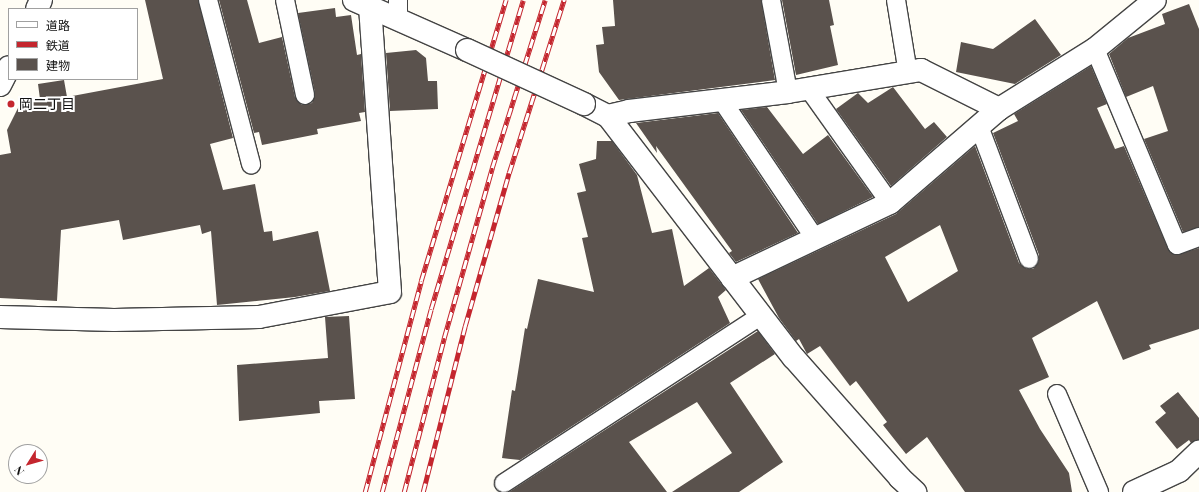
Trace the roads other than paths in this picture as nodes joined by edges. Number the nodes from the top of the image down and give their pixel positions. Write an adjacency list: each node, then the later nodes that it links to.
1 (208, 0): 18 (lane)
2 (286, 0): 13 (lane)
3 (771, 0): 12 (lane)
4 (896, 0): 10 (lane)
5 (1155, 0): 8 (street)
6 (362, 3): 7 (street); 25 (street)
7 (398, 9): 16 (street, bridge)
8 (1095, 49): 15 (street); 21 (lane)
9 (8, 69): 11 (street)
10 (908, 72): 12 (street); 15 (street)
11 (0, 85)
12 (798, 91): 14 (street); 19 (lane)
13 (305, 95)
14 (723, 102): 16 (street); 20 (lane)
15 (999, 109): 17 (street)
16 (608, 116): 23 (street)
17 (979, 126): 19 (street); 22 (lane)
18 (251, 164)
19 (890, 203): 20 (street)
20 (814, 237): 23 (street)
21 (1199, 237)
22 (1029, 260)
23 (732, 278): 24 (street)
24 (760, 316): 28 (lane); 29 (street)
25 (0, 317)
26 (1058, 394): 30 (lane)
27 (1199, 452): 31 (street)
28 (504, 483)
29 (915, 492)
30 (1099, 492)
31 (1134, 492)

